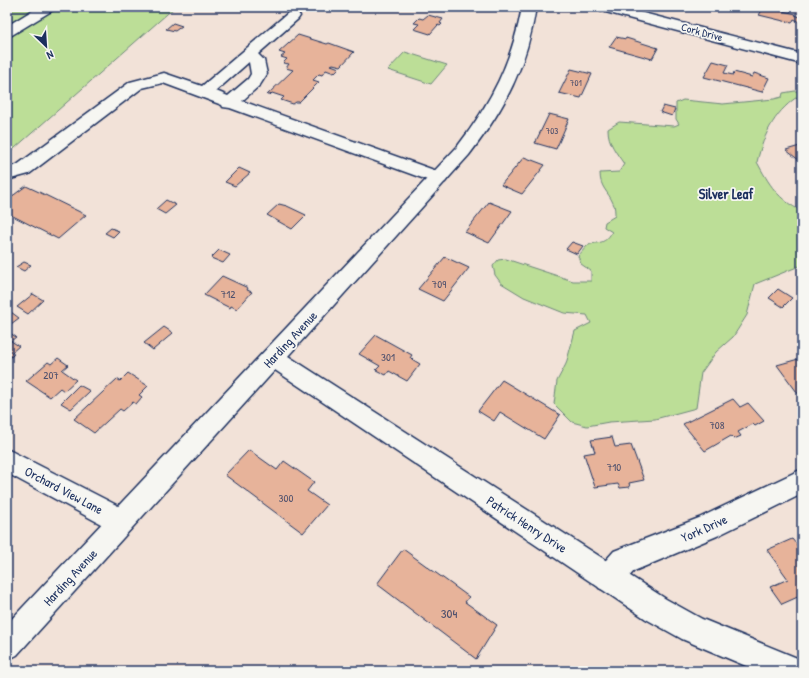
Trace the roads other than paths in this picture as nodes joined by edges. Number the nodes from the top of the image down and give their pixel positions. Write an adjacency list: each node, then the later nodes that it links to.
1 (48, 7): 5 (main road)
2 (529, 7): 11 (main road, Harding Avenue)
3 (602, 7): 7 (main road, Cork Drive)
4 (292, 16): 6 (main road)
5 (7, 32)
6 (249, 54): 8 (main road); 9 (main road)
7 (802, 58)
8 (204, 93): 9 (main road); 10 (main road)
9 (229, 103): 11 (main road)
10 (7, 174)
11 (439, 178): 12 (main road, Harding Avenue)
12 (272, 358): 15 (main road, Harding Avenue); 16 (main road, Patrick Henry Drive)
13 (7, 460): 15 (main road, Orchard View Lane)
14 (802, 481): 16 (main road, York Drive)
15 (121, 521): 17 (main road, Harding Avenue)
16 (609, 578): 18 (main road, Patrick Henry Drive)
17 (7, 645)
18 (793, 671)

